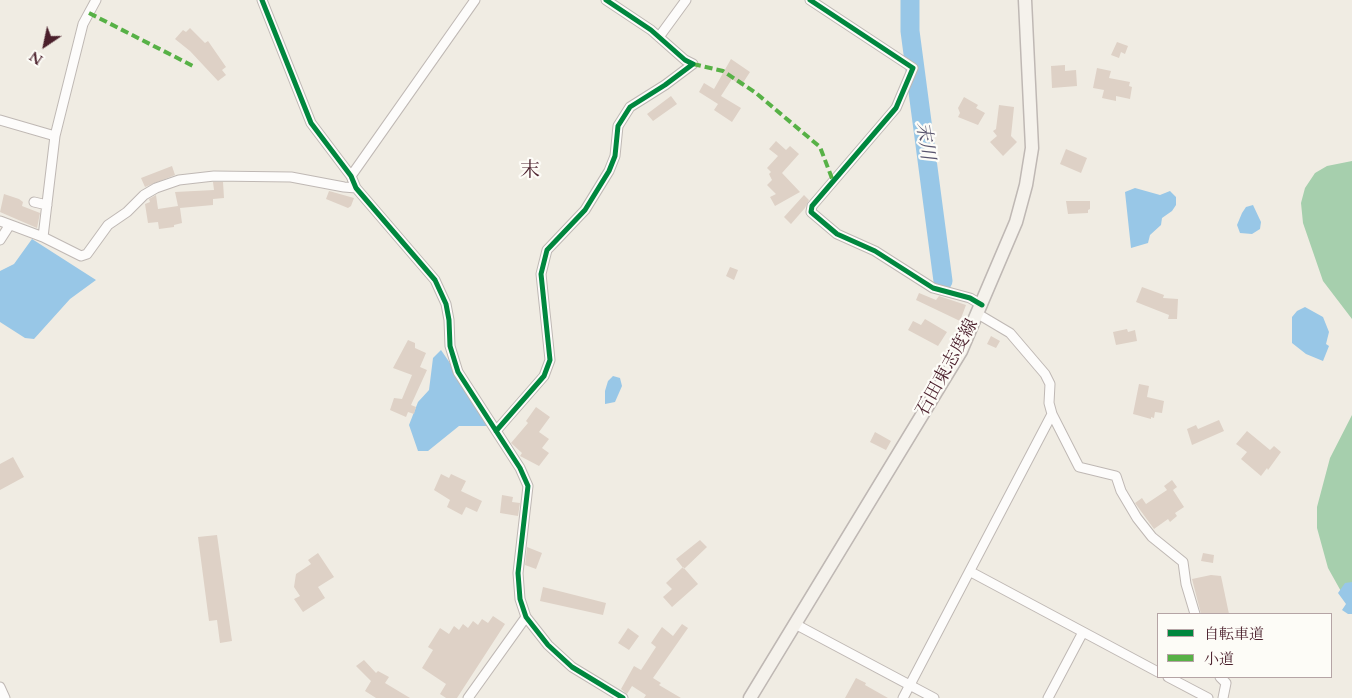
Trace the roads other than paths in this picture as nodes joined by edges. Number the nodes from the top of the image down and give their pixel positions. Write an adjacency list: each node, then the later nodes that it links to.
1 (96, 0): 10 (street)
2 (262, 0): 11 (street)
3 (475, 0): 11 (street)
4 (606, 0): 8 (street)
5 (686, 0): 8 (street)
6 (810, 0): 19 (street)
7 (1025, 0): 19 (main road, 石田東志度線)
8 (659, 38): 21 (street)
9 (0, 120): 10 (street)
10 (55, 136): 14 (street)
11 (351, 176): 12 (street)
12 (356, 188): 17 (street); 21 (street)
13 (34, 202): 14 (street)
14 (46, 206): 17 (street)
15 (0, 221): 16 (street)
16 (9, 226): 17 (street); 18 (street)
17 (43, 237)
18 (0, 240)
19 (980, 309): 20 (street); 25 (main road, 石田東志度線)
20 (1052, 414): 22 (street); 23 (street)
21 (496, 431): 24 (street)
22 (971, 572): 26 (street); 30 (street)
23 (1195, 613)
24 (526, 616): 33 (street); 34 (street)
25 (795, 624): 30 (street); 35 (main road, 石田東志度線)
26 (1083, 632): 27 (street); 38 (street)
27 (1157, 671)
28 (1170, 678): 39 (street)
29 (1221, 678): 40 (street)
30 (909, 685): 36 (street); 37 (street)
31 (0, 687): 32 (street)
32 (5, 698)
33 (468, 698)
34 (623, 698)
35 (750, 698)
36 (903, 698)
37 (934, 698)
38 (1048, 698)
39 (1208, 698)
40 (1223, 698)

